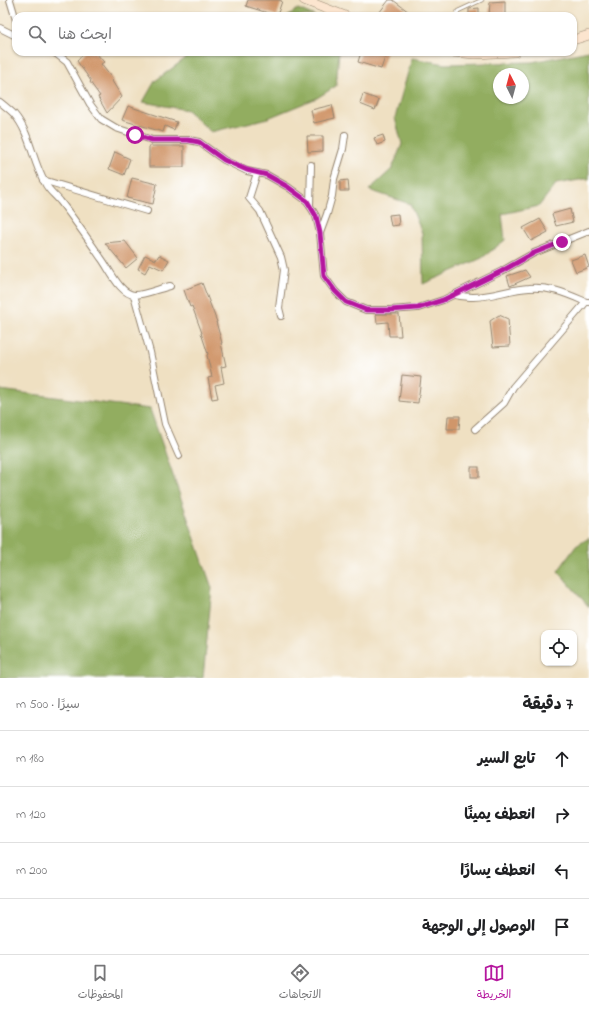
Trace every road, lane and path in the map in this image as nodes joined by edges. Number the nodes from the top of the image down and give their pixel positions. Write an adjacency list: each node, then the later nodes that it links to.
1 (10, 0): 5 (street)
2 (304, 0): 4 (street)
3 (482, 0): 7 (lane)
4 (318, 3): 6 (street)
5 (14, 12)
6 (337, 12)
7 (458, 12)
8 (0, 28): 9 (street)
9 (12, 34)
10 (589, 35): 11 (street)
11 (577, 39)
12 (59, 56): 16 (street)
13 (0, 102): 17 (street)
14 (345, 135): 21 (street)
15 (311, 165): 18 (street)
16 (257, 173): 18 (street); 26 (street)
17 (43, 180): 19 (street); 24 (street)
18 (310, 206): 21 (street)
19 (148, 211)
20 (589, 231): 23 (street)
21 (320, 233): 23 (street)
22 (170, 286): 24 (street)
23 (455, 294): 25 (street)
24 (134, 295): 28 (street)
25 (588, 302): 27 (street)
26 (281, 316)
27 (475, 429)
28 (180, 456)

